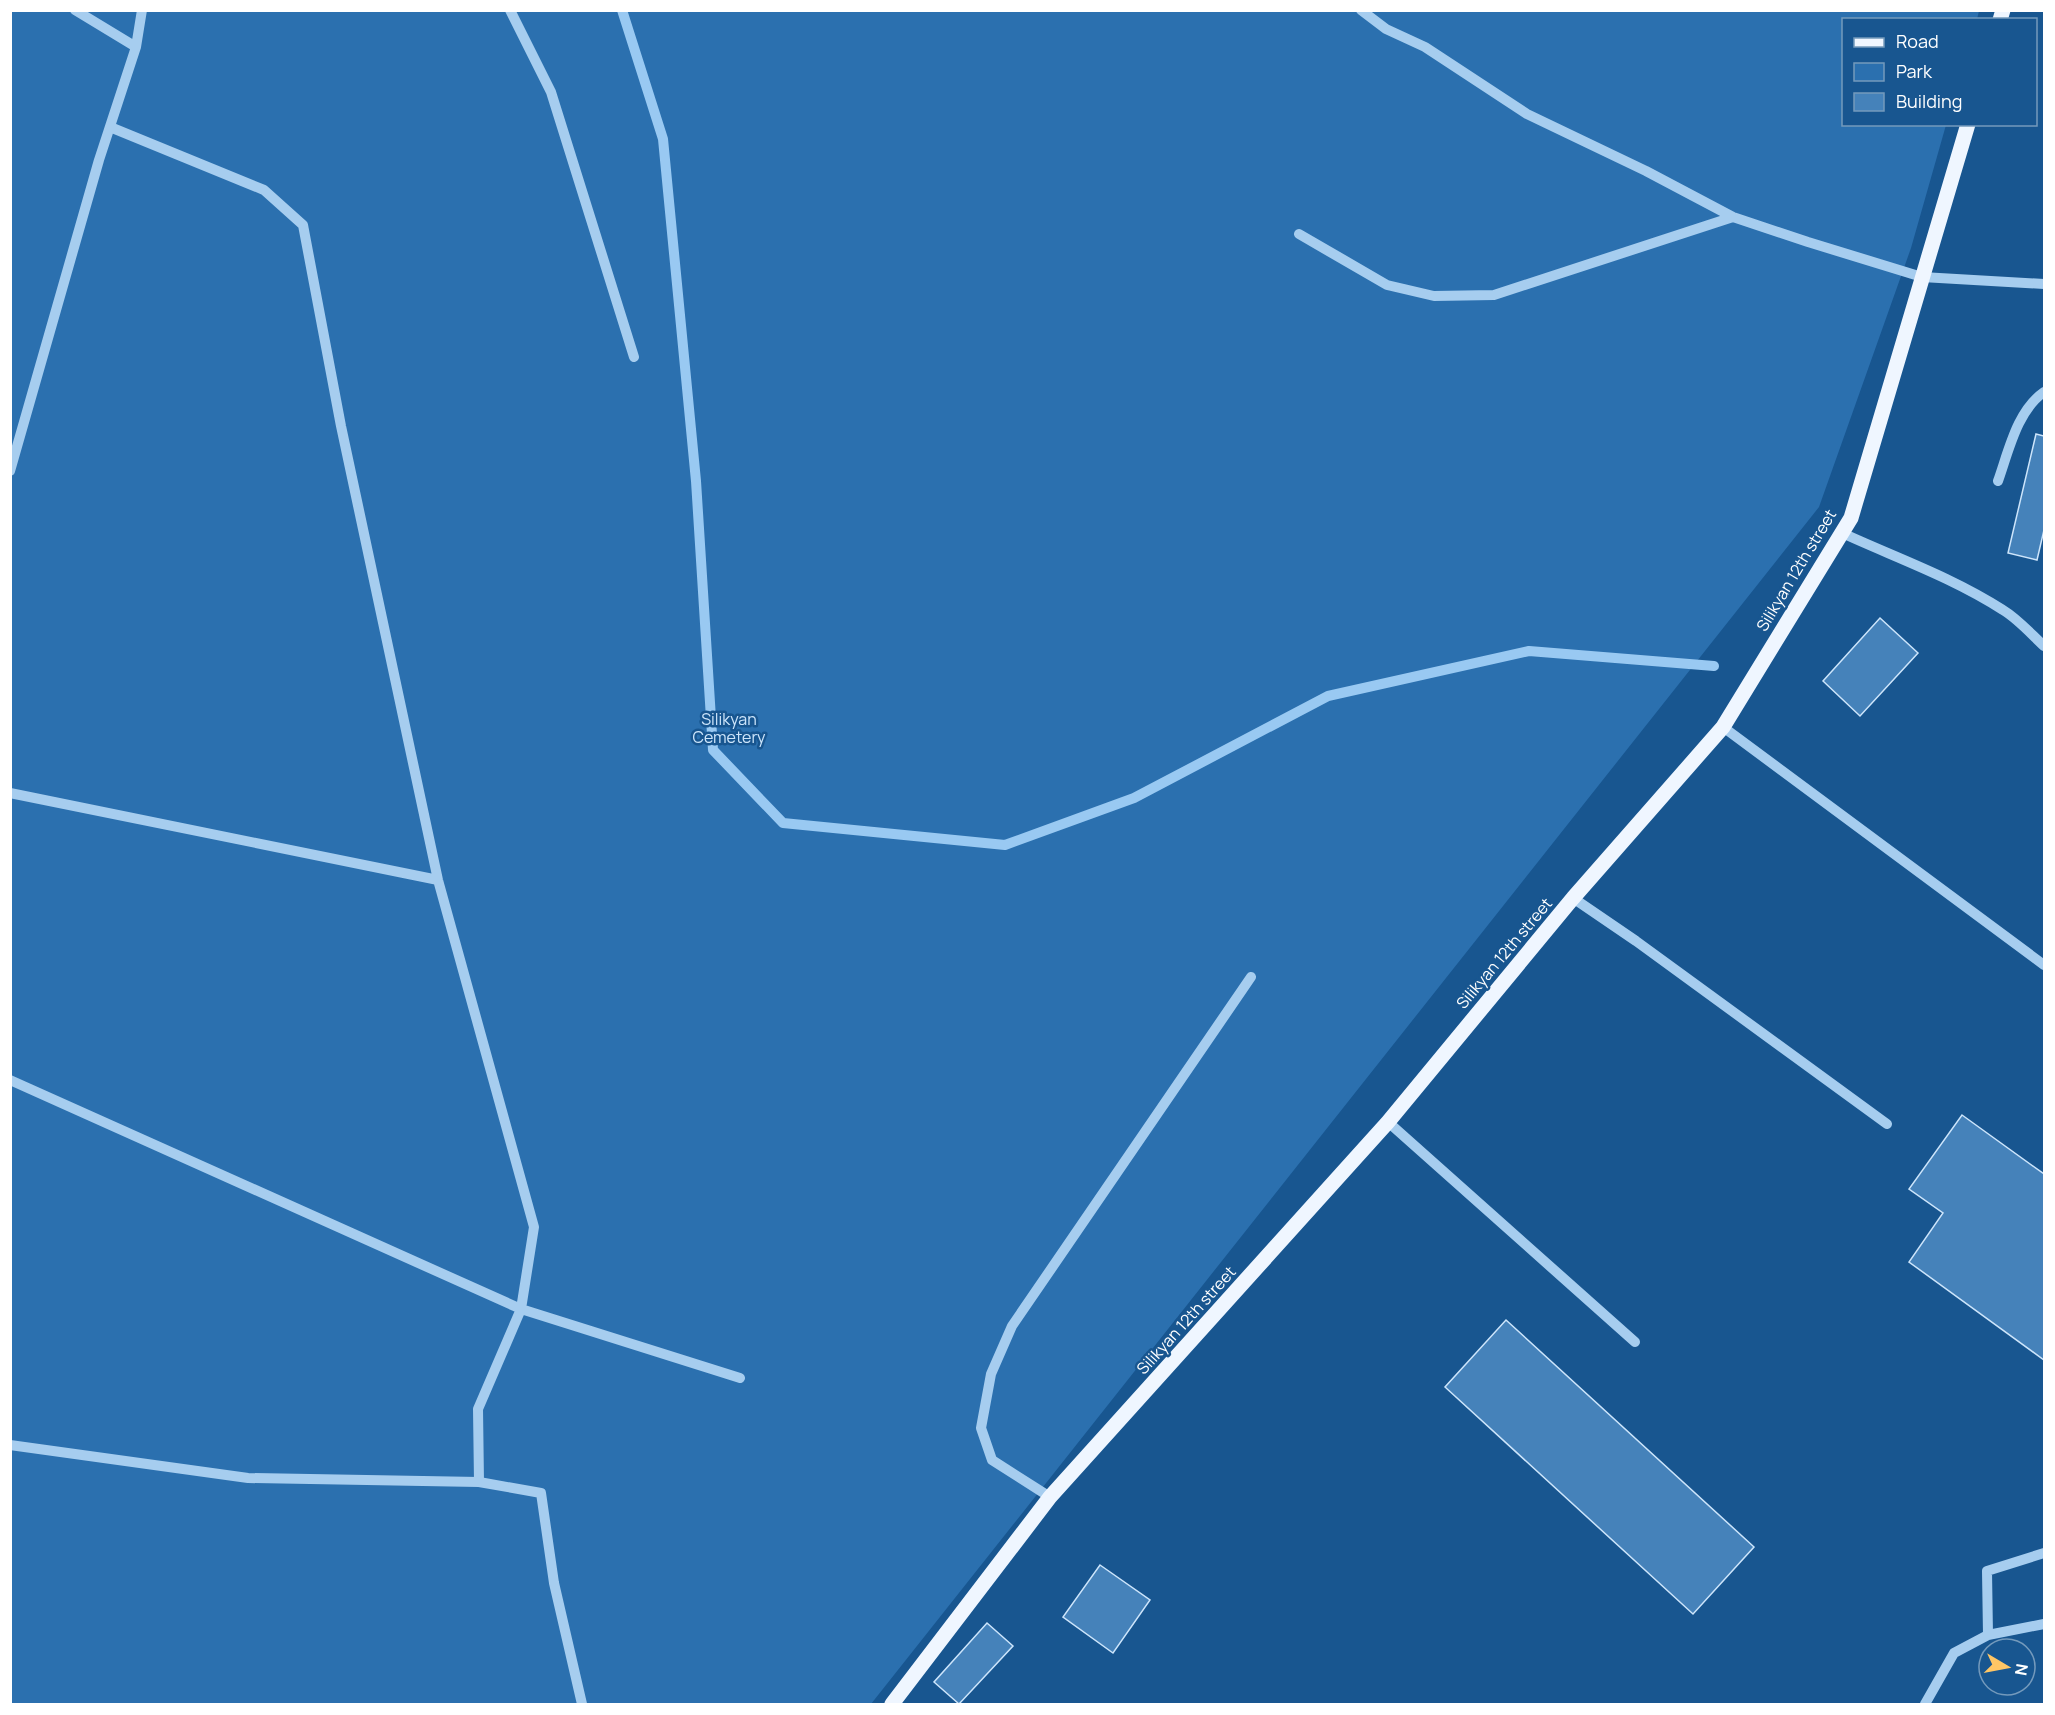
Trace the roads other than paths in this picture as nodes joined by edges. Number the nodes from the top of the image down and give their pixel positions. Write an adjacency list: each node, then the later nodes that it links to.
1 (75, 10): 5 (lane)
2 (142, 10): 5 (lane)
3 (510, 10): 12 (lane)
4 (1361, 10): 8 (lane)
5 (136, 47): 7 (lane)
6 (1967, 126): 10 (main road, Silikyan 12th street)
7 (110, 127): 14 (lane); 20 (lane)
8 (1733, 217): 9 (lane); 10 (lane)
9 (1299, 234)
10 (1922, 277): 11 (lane); 16 (main road, Silikyan 12th street)
11 (2044, 284)
12 (634, 357)
13 (2044, 392): 15 (lane)
14 (10, 471)
15 (1998, 481)
16 (1840, 532): 17 (lane); 18 (main road, Silikyan 12th street)
17 (2044, 646)
18 (1723, 727): 21 (main road, Silikyan 12th street); 22 (lane)
19 (10, 793): 20 (lane)
20 (438, 880): 27 (lane)
21 (1573, 898): 25 (main road, Silikyan 12th street); 26 (lane)
22 (2044, 965)
23 (1251, 977): 32 (lane)
24 (10, 1080): 27 (lane)
25 (1388, 1122): 28 (lane); 32 (main road, Silikyan 12th street)
26 (1887, 1124)
27 (521, 1309): 29 (lane); 31 (lane)
28 (1635, 1342)
29 (740, 1377)
30 (10, 1444): 31 (lane)
31 (479, 1482): 36 (lane)
32 (1050, 1497): 37 (main road, Silikyan 12th street)
33 (2044, 1553): 35 (lane)
34 (2044, 1624): 35 (lane)
35 (1988, 1635): 38 (lane)
36 (582, 1704)
37 (892, 1704)
38 (1925, 1704)

